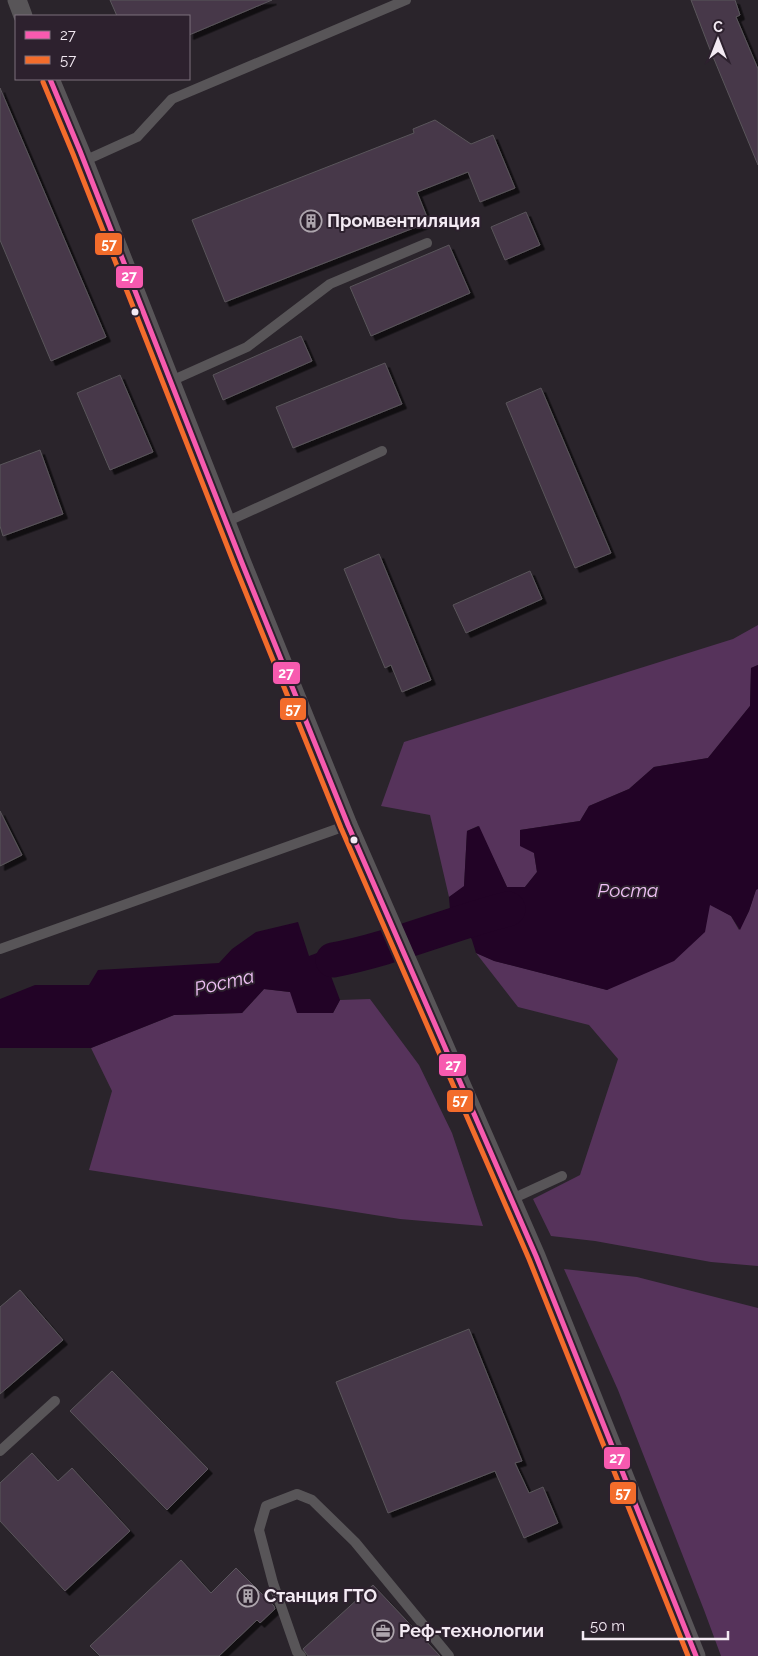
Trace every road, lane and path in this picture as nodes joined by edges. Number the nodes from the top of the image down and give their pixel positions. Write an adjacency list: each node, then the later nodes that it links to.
1 (17, 0): 3 (street)
2 (406, 0): 5 (lane)
3 (24, 15)
4 (50, 80): 5 (street)
5 (84, 161): 7 (street)
6 (427, 243): 7 (lane)
7 (171, 381): 9 (street)
8 (382, 451): 9 (lane)
9 (226, 522): 10 (street)
10 (348, 825): 11 (lane); 13 (street)
11 (0, 949)
12 (562, 1176): 13 (lane)
13 (512, 1198): 18 (street)
14 (55, 1401): 15 (lane)
15 (0, 1451)
16 (301, 1656): 17 (lane)
17 (449, 1656)
18 (696, 1656)

